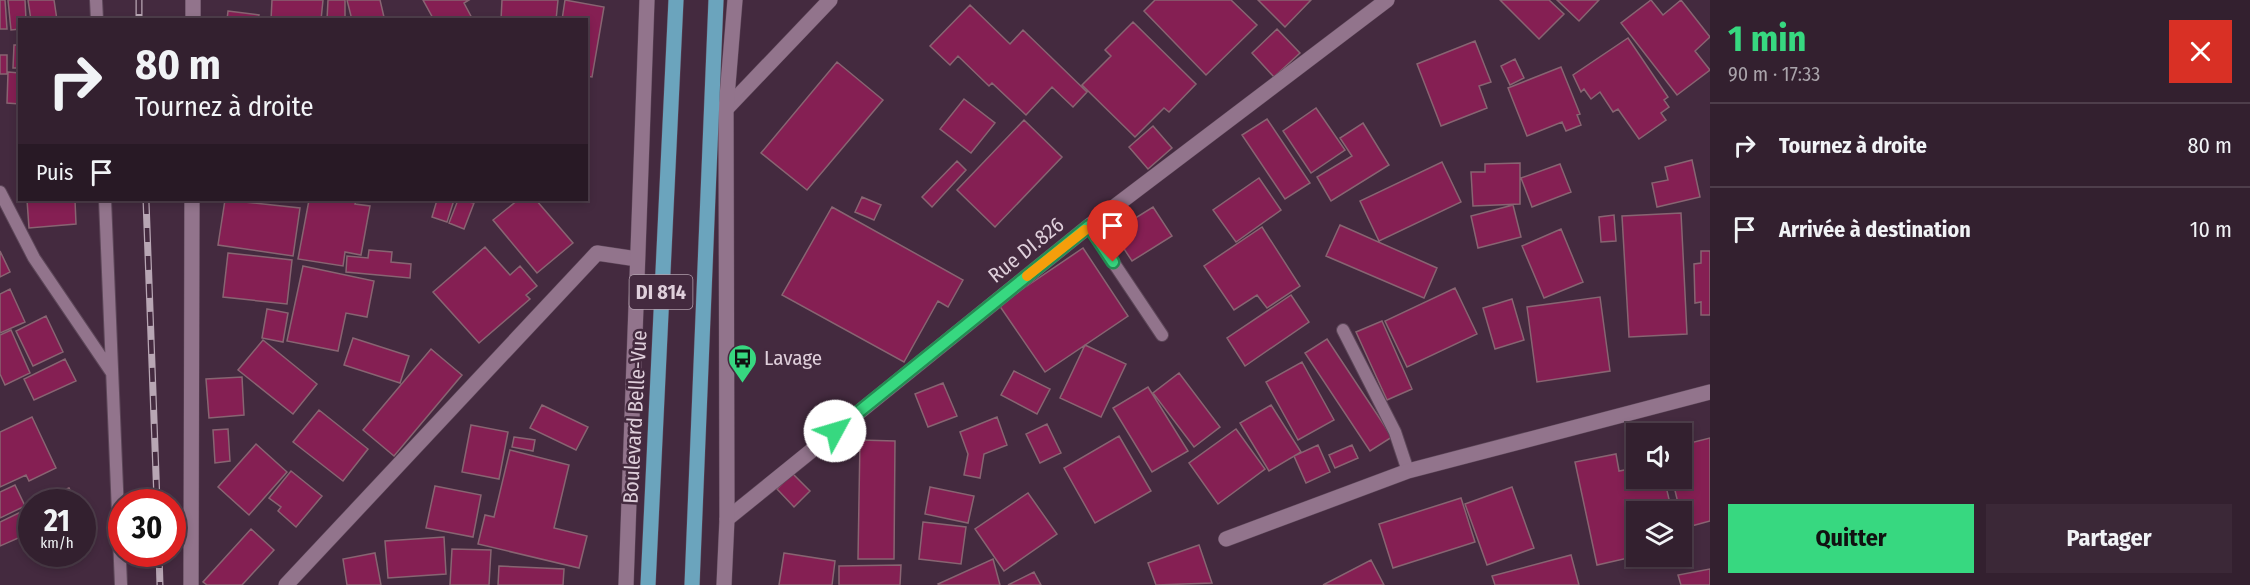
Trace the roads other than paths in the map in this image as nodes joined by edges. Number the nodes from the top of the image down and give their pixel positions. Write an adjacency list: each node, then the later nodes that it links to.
1 (96, 0): 9 (lane)
2 (193, 0): 10 (street)
3 (648, 0): 16 (street, Boulevard Belle-Vue)
4 (676, 0): 28 (main road, Boulevard Belle-Vue / DI 814)
5 (716, 0): 29 (main road, DI 814)
6 (735, 0): 11 (street)
7 (830, 0): 11 (street)
8 (1388, 0): 15 (street, Rue DI.826)
9 (97, 18)
10 (193, 18)
11 (726, 109): 22 (street)
12 (0, 192): 19 (lane)
13 (105, 201): 19 (lane)
14 (192, 201): 25 (street)
15 (1089, 226): 18 (lane); 22 (street, Rue DI.826)
16 (637, 259): 26 (street); 27 (street, Boulevard Belle-Vue)
17 (1343, 330): 21 (lane)
18 (1162, 335)
19 (112, 374): 24 (lane)
20 (1710, 392): 21 (street)
21 (1408, 471): 23 (street)
22 (726, 519): 30 (street)
23 (1226, 539)
24 (121, 585)
25 (191, 585)
26 (286, 585)
27 (626, 585)
28 (648, 585)
29 (692, 585)
30 (724, 585)

